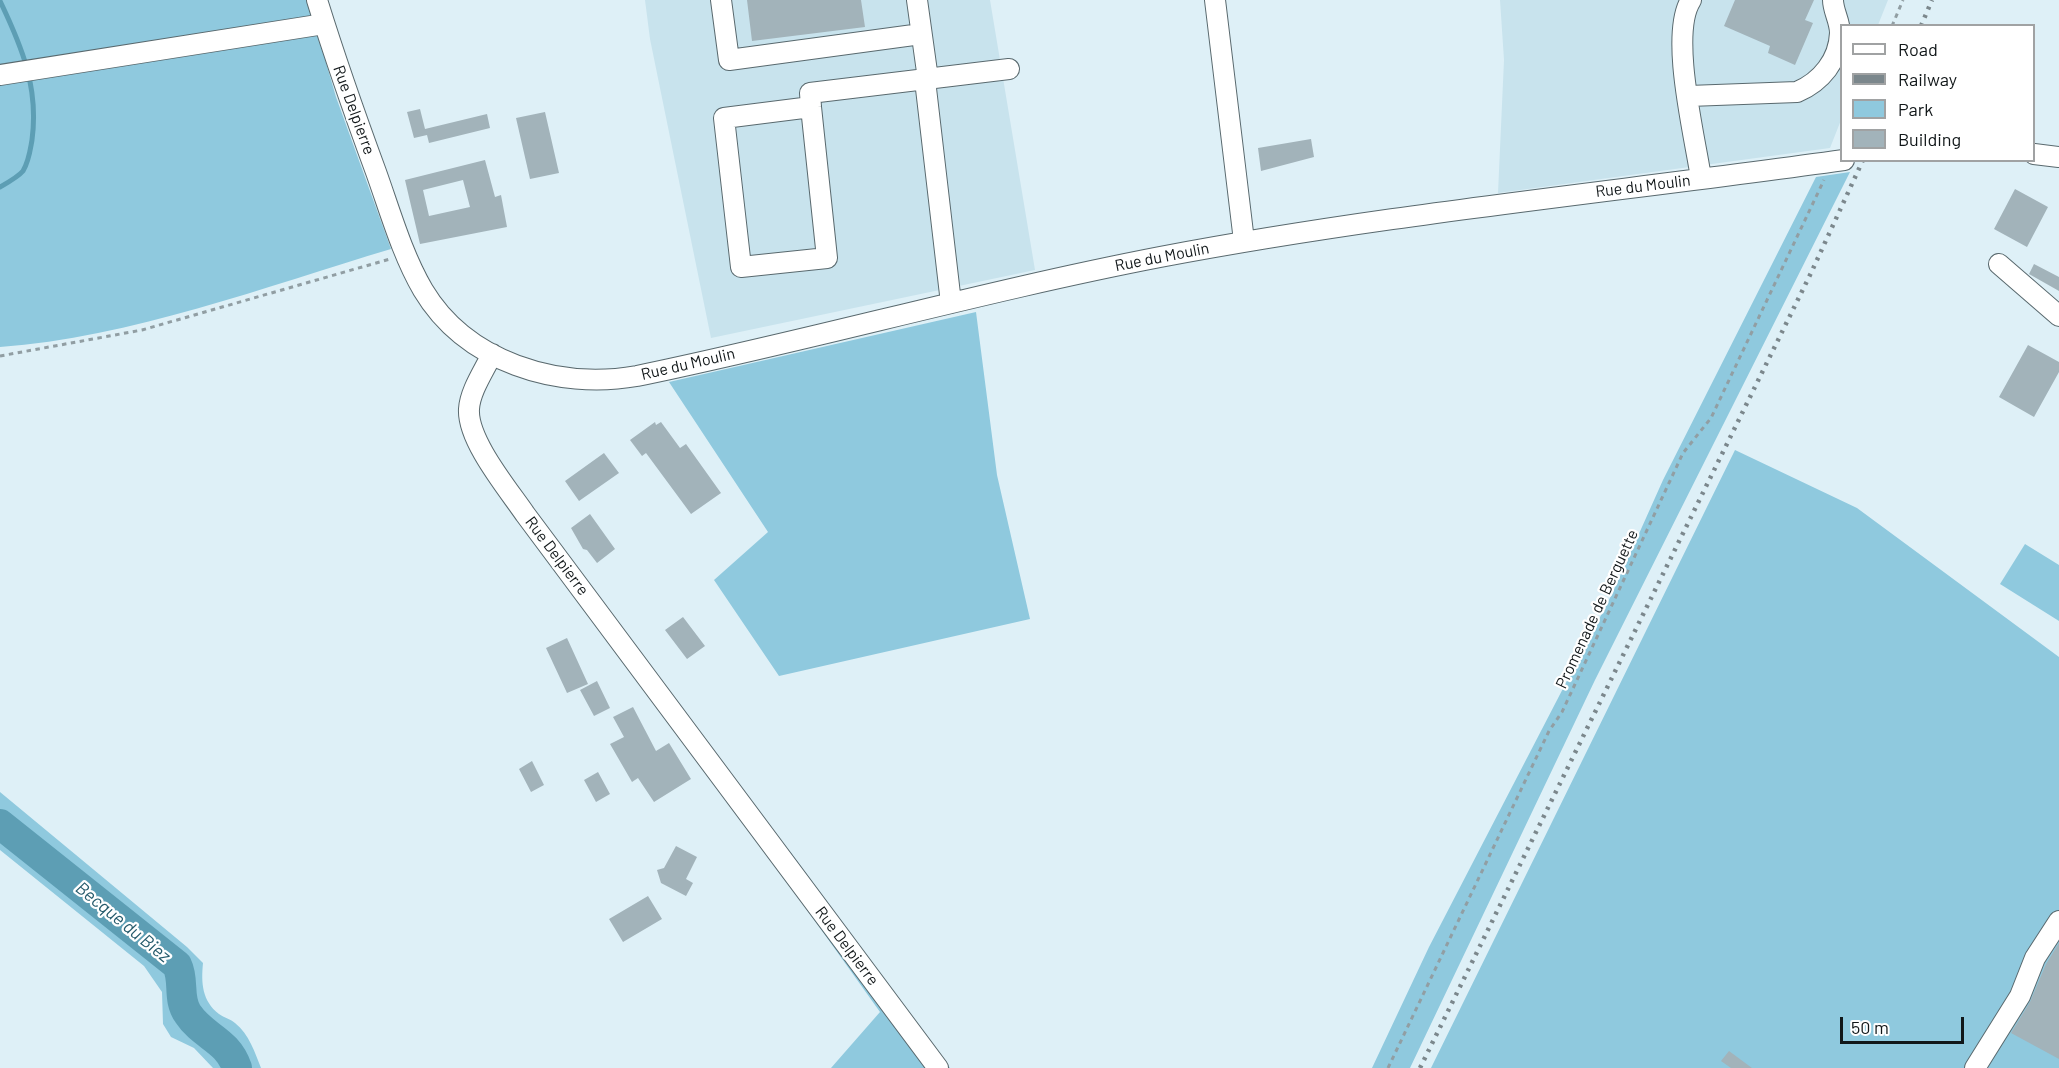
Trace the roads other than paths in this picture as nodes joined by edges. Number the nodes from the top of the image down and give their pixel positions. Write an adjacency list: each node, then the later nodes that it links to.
1 (317, 0): 7 (street, Rue Delpierre)
2 (721, 0): 8 (street)
3 (918, 0): 8 (street)
4 (1215, 0): 18 (street)
5 (1691, 0): 12 (street)
6 (1833, 0): 12 (street)
7 (324, 24): 10 (street); 22 (street, Rue Delpierre)
8 (921, 34): 11 (street)
9 (1009, 69): 11 (street)
10 (3, 75)
11 (926, 79): 13 (street); 20 (street)
12 (1689, 96): 17 (street)
13 (811, 107): 13 (street)
14 (2035, 154): 15 (street)
15 (2059, 158)
16 (1838, 161): 17 (street, Rue du Moulin)
17 (1701, 178): 18 (street, Rue du Moulin)
18 (1244, 241): 20 (street, Rue du Moulin)
19 (1999, 264): 21 (street)
20 (951, 303): 22 (street, Rue du Moulin)
21 (2059, 316)
22 (492, 354): 24 (street, Rue Delpierre)
23 (2059, 921): 25 (street)
24 (938, 1068)
25 (1975, 1068)

